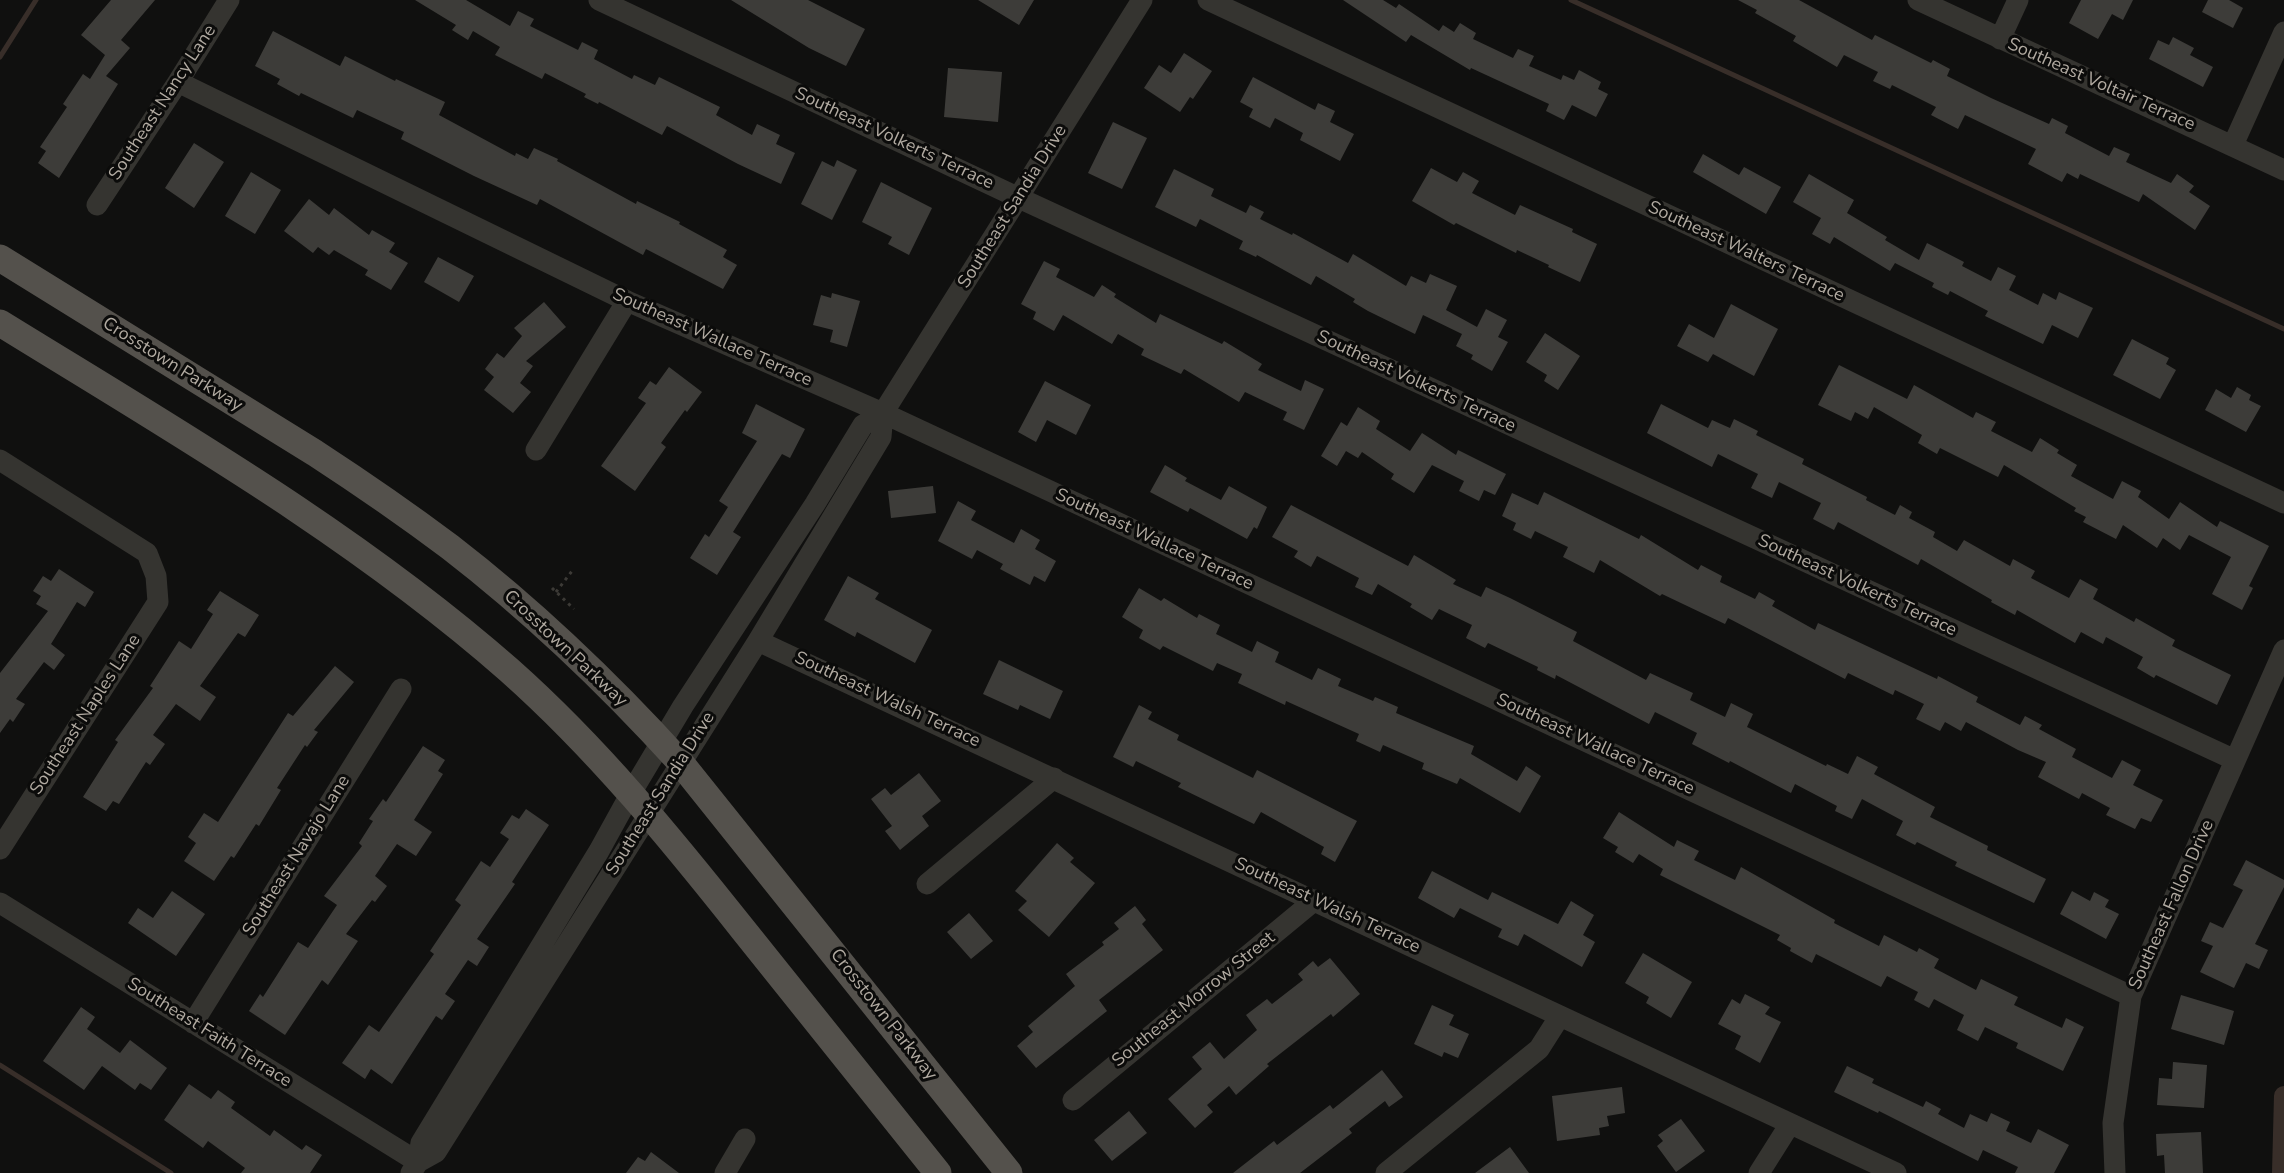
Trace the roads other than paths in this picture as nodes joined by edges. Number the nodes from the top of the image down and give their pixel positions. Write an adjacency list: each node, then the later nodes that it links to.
1 (229, 0): 9 (street, Southeast Nancy Lane)
2 (599, 0): 12 (street, Southeast Volkerts Terrace)
3 (1142, 0): 12 (street, Southeast Sandia Drive)
4 (1208, 0): 20 (street, Southeast Walters Terrace)
5 (1918, 0): 8 (street, Southeast Voltair Terrace)
6 (2018, 0): 8 (street)
7 (2284, 32): 10 (street)
8 (2001, 39): 10 (street, Southeast Voltair Terrace)
9 (178, 82): 13 (street, Southeast Nancy Lane); 15 (street, Southeast Wallace Terrace)
10 (2233, 145): 11 (street, Southeast Voltair Terrace)
11 (2284, 170)
12 (1018, 198): 17 (street, Southeast Sandia Drive); 25 (street, Southeast Volkerts Terrace)
13 (97, 205)
14 (0, 258): 24 (main road, Crosstown Parkway)
15 (627, 301): 17 (street, Southeast Wallace Terrace); 18 (street)
16 (0, 323): 28 (main road)
17 (883, 413): 21 (street, Southeast Sandia Drive); 24 (street, Southeast Sandia Drive); 34 (street, Southeast Wallace Terrace)
18 (536, 450)
19 (0, 459): 30 (street, Southeast Naples Lane)
20 (2284, 503)
21 (758, 640): 26 (street, Southeast Sandia Drive); 27 (street, Southeast Walsh Terrace)
22 (2284, 650): 25 (street, Southeast Fallon Drive)
23 (401, 689): 36 (street, Southeast Navajo Lane)
24 (662, 741): 26 (main road, Crosstown Parkway); 28 (street, Southeast Sandia Drive)
25 (2235, 760): 34 (street, Southeast Fallon Drive)
26 (680, 762): 29 (street, Southeast Sandia Drive); 43 (main road, Crosstown Parkway)
27 (1054, 778): 31 (street); 32 (street, Southeast Walsh Terrace)
28 (631, 793): 29 (main road); 40 (street, Southeast Sandia Drive)
29 (649, 814): 40 (street, Southeast Sandia Drive); 42 (main road)
30 (0, 849)
31 (927, 884)
32 (1315, 900): 35 (street, Southeast Walsh Terrace); 37 (street, Southeast Morrow Street)
33 (0, 903): 36 (street, Southeast Faith Terrace)
34 (2131, 996): 47 (street, Southeast Fallon Drive)
35 (1560, 1016): 38 (street, Southeast Walsh Terrace); 44 (street)
36 (193, 1023): 40 (street, Southeast Faith Terrace)
37 (1073, 1100)
38 (1790, 1124): 45 (street); 46 (street, Southeast Walsh Terrace)
39 (745, 1139): 41 (street)
40 (415, 1168)
41 (725, 1173)
42 (938, 1173)
43 (1009, 1173)
44 (1386, 1173)
45 (1759, 1173)
46 (1896, 1173)
47 (2115, 1173)

